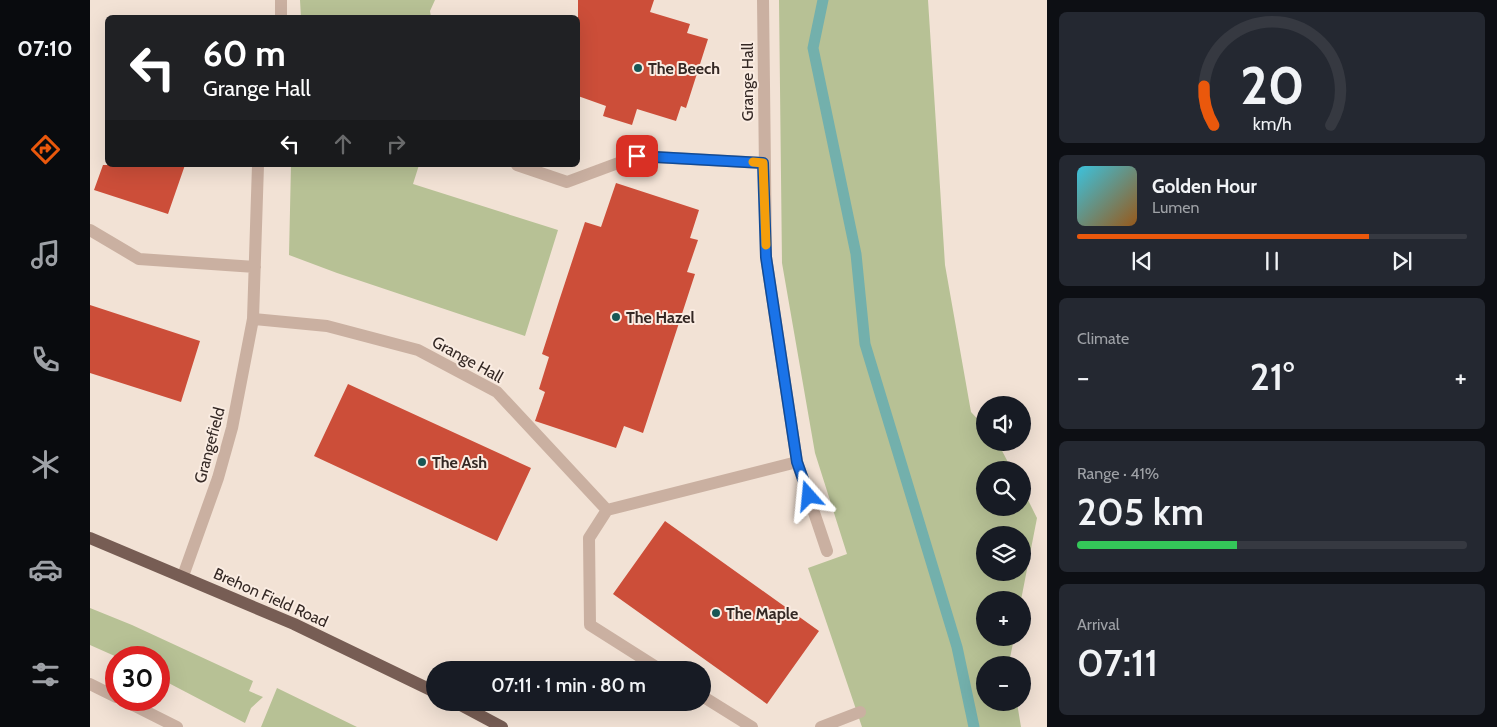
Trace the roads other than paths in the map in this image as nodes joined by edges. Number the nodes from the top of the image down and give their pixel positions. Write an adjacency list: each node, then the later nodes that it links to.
1 (281, 0): 3 (street)
2 (763, 0): 4 (street, Grange Hall)
3 (281, 15)
4 (763, 163): 6 (street); 10 (street, Grange Hall)
5 (258, 167): 8 (street, Grangefield)
6 (523, 167)
7 (90, 230): 8 (street)
8 (255, 267): 9 (street, Grangefield)
9 (252, 318): 11 (street, Grange Hall); 14 (street, Grangefield)
10 (797, 462): 11 (street); 13 (street, Grange Hall)
11 (607, 510): 15 (street)
12 (90, 538): 14 (main road, Brehon Field Road)
13 (827, 551)
14 (183, 576): 17 (main road, Brehon Field Road)
15 (648, 661)
16 (90, 684): 18 (street)
17 (426, 688)
18 (105, 692)
19 (711, 702): 25 (street)
20 (145, 711): 23 (street)
21 (472, 711): 24 (main road)
22 (860, 712): 26 (street)
23 (177, 727)
24 (502, 727)
25 (752, 727)
26 (821, 727)

